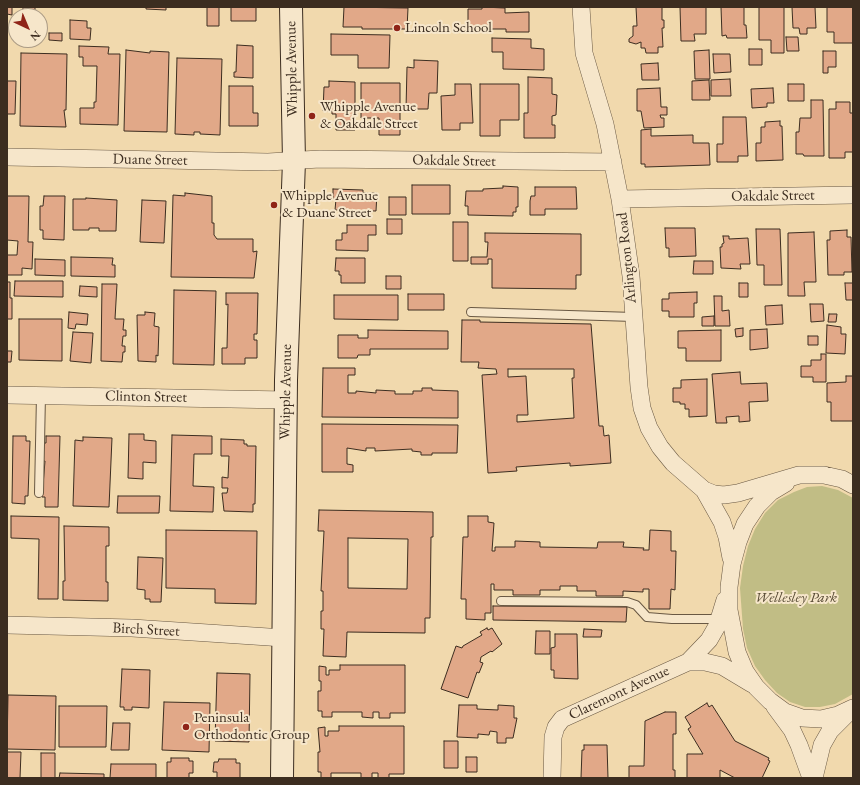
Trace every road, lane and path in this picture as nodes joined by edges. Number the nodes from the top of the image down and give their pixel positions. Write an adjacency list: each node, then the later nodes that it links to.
1 (291, 7): 4 (main road, Whipple Avenue)
2 (581, 7): 5 (street, Arlington Road)
3 (7, 157): 4 (street, Duane Street)
4 (294, 161): 5 (street, Oakdale Street); 12 (main road, Whipple Avenue)
5 (614, 162): 7 (street, Arlington Road)
6 (853, 195): 7 (street, Oakdale Street)
7 (620, 199): 9 (street, Arlington Road)
8 (471, 312): 9 (lane)
9 (634, 317): 15 (street, Arlington Road)
10 (7, 395): 11 (street, Clinton Street)
11 (41, 395): 12 (street, Clinton Street); 16 (lane)
12 (286, 400): 21 (main road, Whipple Avenue)
13 (824, 475): 14 (street); 15 (street, Arlington Road); 17 (street)
14 (850, 482)
15 (704, 490): 17 (street, Arlington Road)
16 (39, 493)
17 (732, 564): 19 (street)
18 (501, 601): 19 (lane)
19 (725, 619): 22 (street, Claremont Avenue); 23 (street)
20 (7, 625): 21 (street, Birch Street)
21 (284, 638): 26 (main road, Whipple Avenue)
22 (688, 662): 23 (street, Claremont Avenue); 27 (street, Claremont Avenue)
23 (756, 687): 24 (street)
24 (770, 701): 25 (street); 28 (street)
25 (853, 708): 28 (street)
26 (282, 778)
27 (552, 778)
28 (812, 778)

